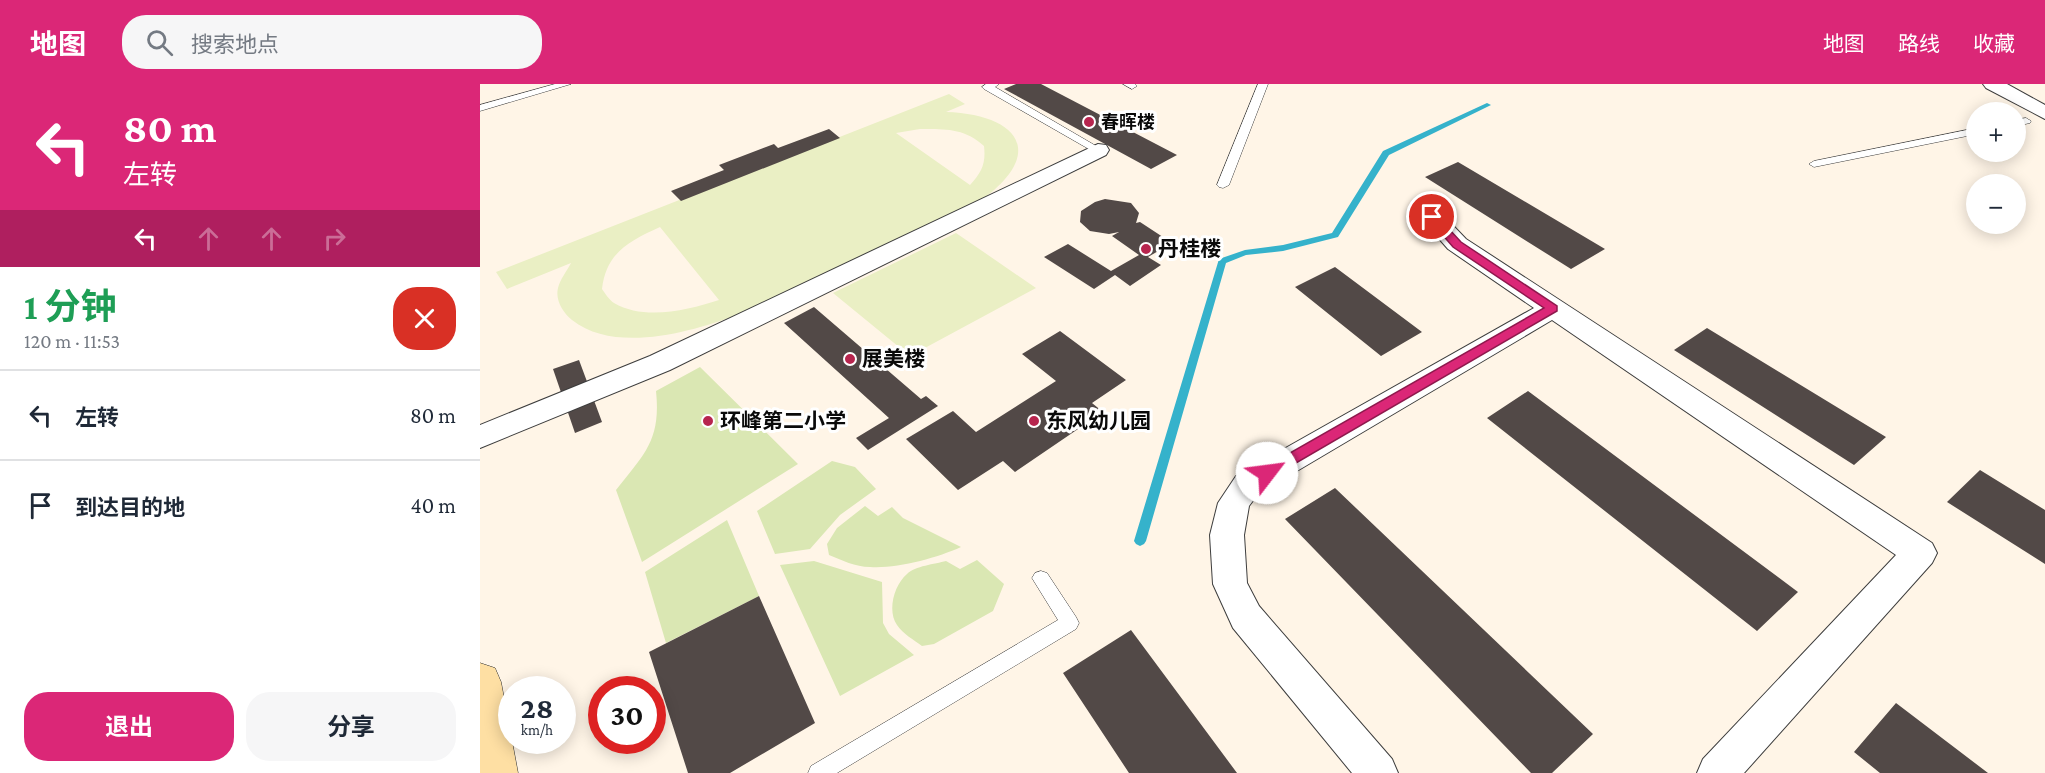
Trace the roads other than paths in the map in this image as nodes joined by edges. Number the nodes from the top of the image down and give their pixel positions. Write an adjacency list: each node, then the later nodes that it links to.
1 (566, 84): 8 (lane)
2 (994, 84): 12 (lane)
3 (1263, 84): 14 (lane)
4 (1976, 84): 6 (street)
5 (1993, 84): 7 (street)
6 (2003, 102)
7 (2010, 102)
8 (480, 108)
9 (2026, 117): 10 (street)
10 (2045, 130)
11 (1966, 133): 13 (lane)
12 (1098, 150): 17 (street)
13 (1814, 164)
14 (1223, 185)
15 (1432, 217): 16 (street)
16 (1553, 308): 20 (street); 23 (street)
17 (480, 437)
18 (1041, 578): 22 (lane)
19 (480, 682): 21 (main road)
20 (1727, 769)
21 (496, 773)
22 (818, 773)
23 (1378, 773)

